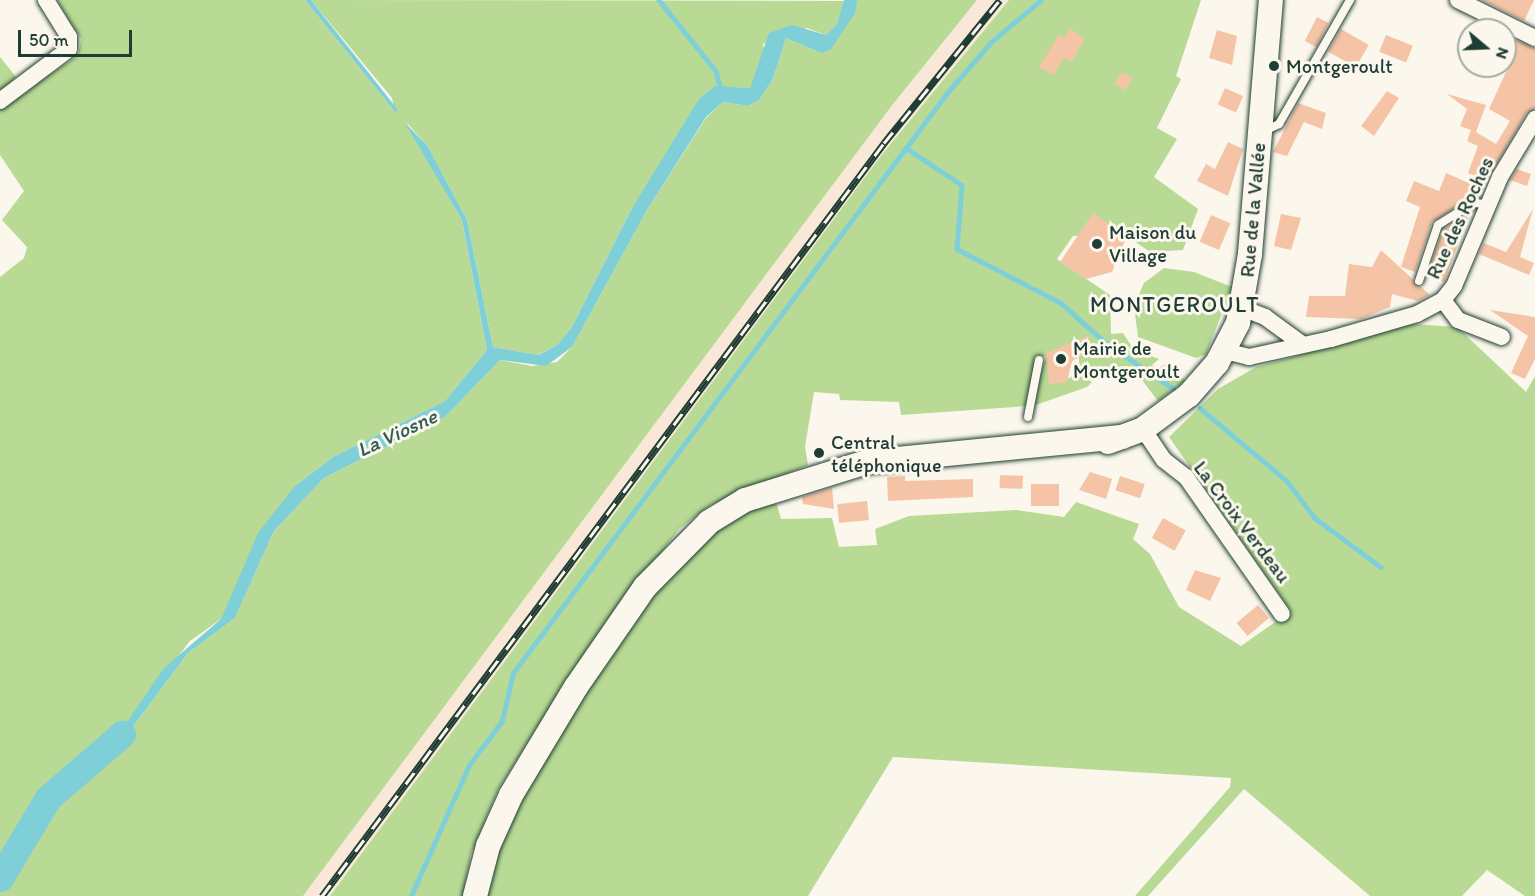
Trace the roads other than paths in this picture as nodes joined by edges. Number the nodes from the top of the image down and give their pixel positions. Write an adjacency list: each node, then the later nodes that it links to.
1 (46, 0): 6 (street)
2 (1271, 0): 8 (main road, Rue de la Vallée)
3 (1350, 0): 8 (lane)
4 (1458, 0): 5 (street)
5 (1535, 38)
6 (0, 101)
7 (1535, 119): 9 (street, Rue des Roches)
8 (1260, 133): 12 (main road, Rue de la Vallée)
9 (1488, 204): 10 (lane); 11 (street, Rue des Roches)
10 (1419, 281)
11 (1443, 300): 13 (street); 14 (street, Rue des Roches)
12 (1242, 308): 14 (street); 15 (main road, Rue de la Vallée)
13 (1502, 337)
14 (1302, 344): 15 (street, Rue des Roches)
15 (1225, 351): 18 (main road, Rue de la Vallée)
16 (1039, 360): 17 (lane)
17 (1028, 417)
18 (1133, 433): 19 (street, La Croix Verdeau); 20 (main road)
19 (1282, 614)
20 (475, 896)

